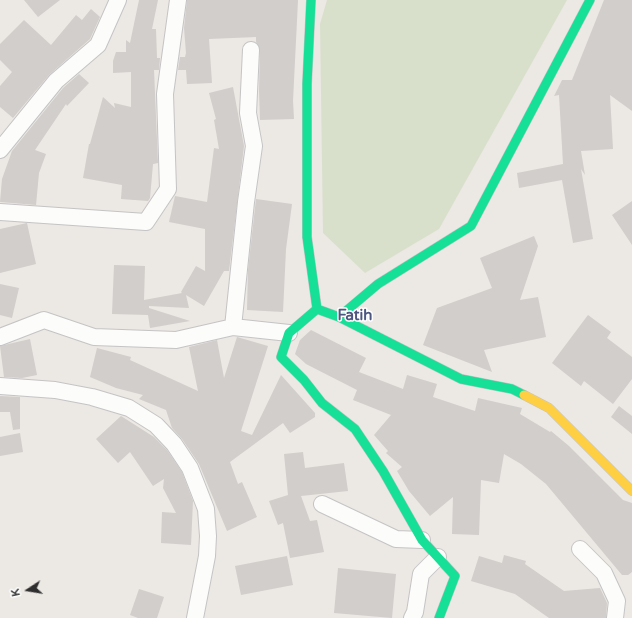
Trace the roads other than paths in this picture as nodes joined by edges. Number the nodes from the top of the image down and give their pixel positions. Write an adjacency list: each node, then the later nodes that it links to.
1 (118, 0): 6 (street)
2 (178, 0): 7 (street)
3 (312, 0): 8 (street)
4 (590, 0): 9 (street)
5 (251, 50): 10 (street)
6 (0, 150)
7 (0, 212)
8 (317, 309): 9 (street); 11 (street)
9 (339, 317): 14 (street)
10 (233, 327): 11 (street); 12 (street)
11 (289, 333): 16 (street)
12 (0, 337)
13 (0, 386): 19 (street)
14 (632, 491)
15 (322, 504): 16 (street)
16 (422, 540): 18 (street)
17 (580, 549): 22 (street)
18 (438, 557): 20 (street); 21 (street)
19 (195, 618)
20 (412, 618)
21 (439, 618)
22 (614, 618)

